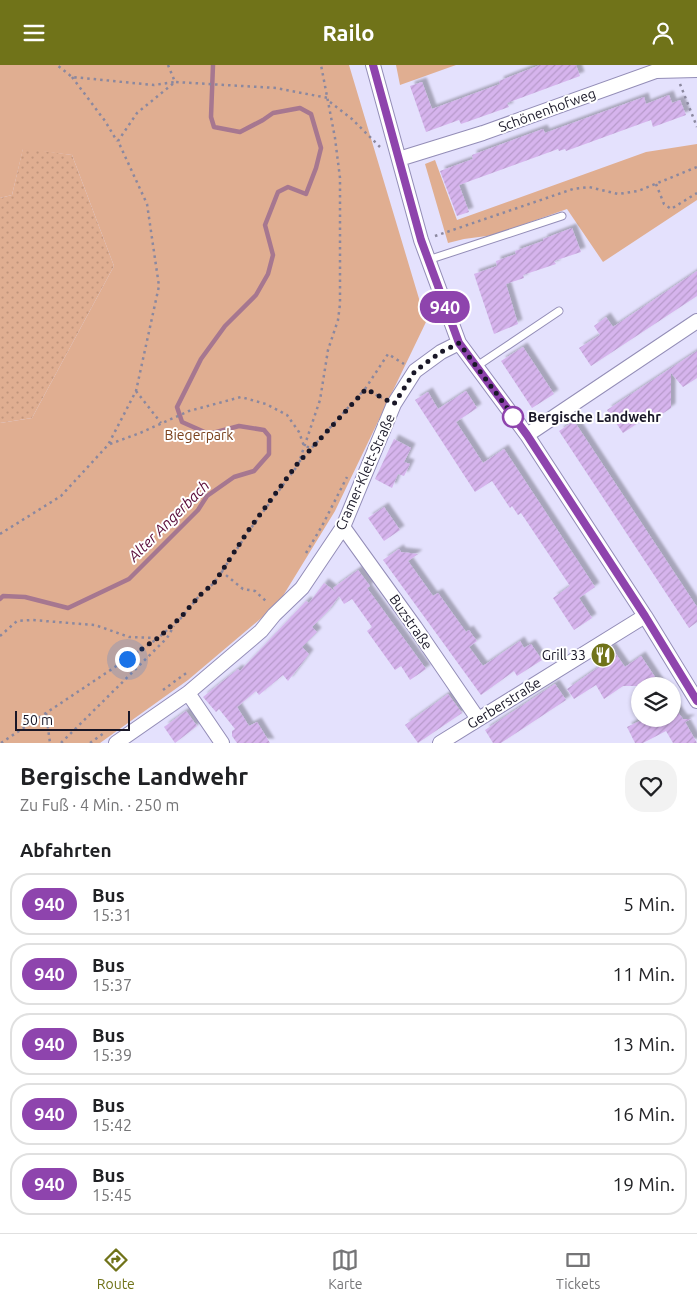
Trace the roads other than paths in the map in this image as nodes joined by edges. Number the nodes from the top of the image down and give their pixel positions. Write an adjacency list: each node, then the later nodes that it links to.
1 (373, 65): 4 (street)
2 (655, 68): 3 (street, Schönenhofweg); 4 (street, Schönenhofweg)
3 (697, 70)
4 (399, 159): 6 (street)
5 (562, 216): 6 (lane)
6 (428, 260): 9 (street)
7 (560, 311): 10 (lane)
8 (697, 321): 11 (street)
9 (459, 343): 10 (street); 12 (street, Cramer-Klett-Straße)
10 (477, 366): 11 (street)
11 (527, 435): 13 (street)
12 (343, 527): 14 (street, Cramer-Klett-Straße); 16 (street, Buzstraße)
13 (645, 616): 15 (street); 16 (street, Gerberstraße)
14 (188, 693): 18 (street, Cramer-Klett-Straße); 19 (street)
15 (697, 701)
16 (478, 719): 17 (street, Gerberstraße)
17 (455, 739): 20 (street, Gerberstraße)
18 (116, 743)
19 (222, 743)
20 (440, 743)

